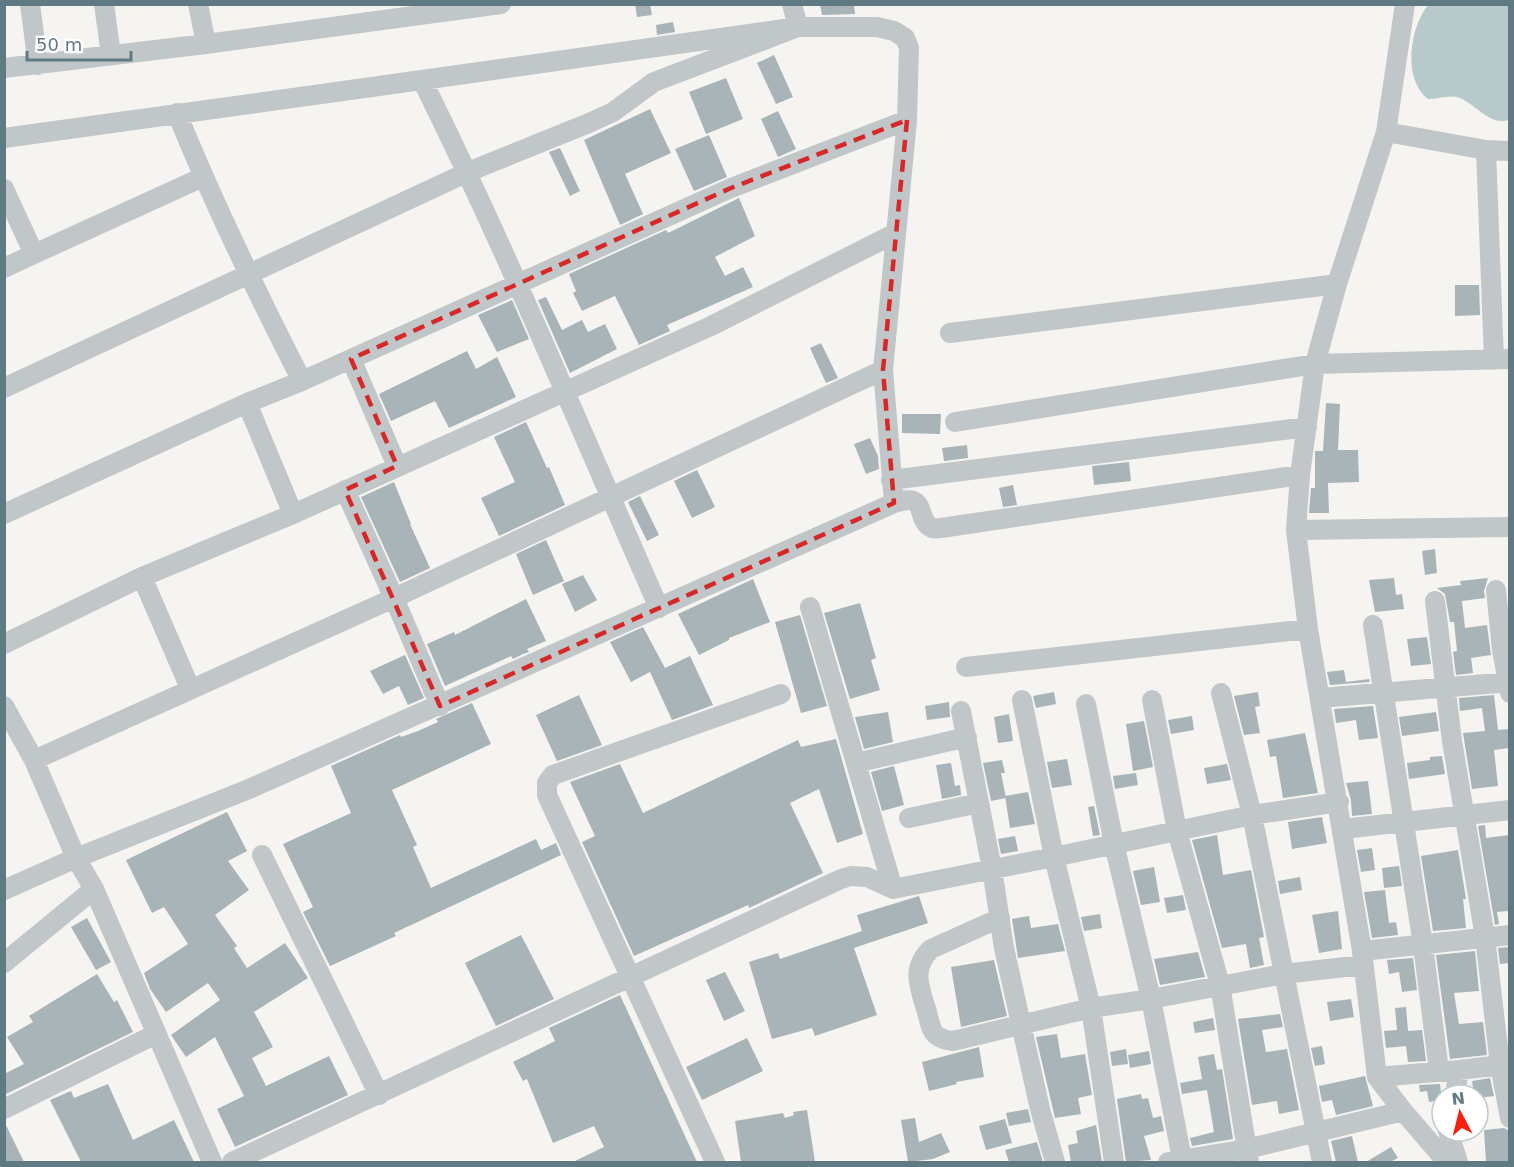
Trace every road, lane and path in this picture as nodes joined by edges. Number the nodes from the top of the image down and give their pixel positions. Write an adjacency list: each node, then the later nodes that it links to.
1 (30, 4): 10 (street)
2 (104, 4): 9 (street)
3 (198, 4): 8 (street)
4 (501, 4): 8 (street)
5 (792, 4): 7 (street)
6 (1405, 4): 15 (street)
7 (798, 27): 12 (street); 14 (street); 19 (street)
8 (206, 44): 9 (street)
9 (111, 56): 10 (street)
10 (38, 65): 11 (street)
11 (4, 68)
12 (422, 80): 13 (street); 19 (street)
13 (177, 113): 16 (street); 20 (street)
14 (907, 120): 22 (street); 26 (street)
15 (1386, 132): 17 (street); 27 (street)
16 (4, 138)
17 (1486, 150): 18 (street); 30 (street)
18 (1509, 151)
19 (468, 172): 25 (street); 26 (street)
20 (203, 177): 23 (street); 25 (street)
21 (4, 189): 23 (street)
22 (896, 232): 32 (street); 35 (street)
23 (34, 254): 24 (street)
24 (4, 268)
25 (248, 275): 33 (street); 34 (street)
26 (518, 283): 29 (street); 35 (street)
27 (1337, 284): 28 (street); 31 (street)
28 (950, 333)
29 (351, 359): 33 (street); 39 (street)
30 (1502, 359): 31 (street)
31 (1315, 364): 37 (street); 38 (street)
32 (883, 370): 41 (street); 43 (street)
33 (302, 381): 36 (street)
34 (4, 388)
35 (565, 390): 39 (street); 43 (street)
36 (247, 403): 45 (street); 46 (street)
37 (955, 422)
38 (1307, 427): 40 (street); 41 (street)
39 (397, 466): 42 (street)
40 (1300, 475): 44 (street); 48 (street)
41 (891, 480): 44 (street)
42 (345, 490): 45 (street); 51 (street)
43 (610, 498): 51 (street); 54 (street)
44 (894, 503): 54 (street)
45 (293, 513): 49 (street)
46 (4, 514)
47 (1509, 527): 48 (street)
48 (1296, 530): 56 (street)
49 (142, 577): 57 (street); 60 (street)
50 (1496, 590): 59 (street)
51 (394, 598): 60 (street); 70 (street)
52 (1435, 601): 61 (street)
53 (810, 607): 74 (street)
54 (660, 608): 70 (street)
55 (1373, 625): 64 (street)
56 (1308, 629): 58 (street); 65 (street)
57 (4, 644)
58 (966, 667)
59 (1509, 686): 61 (street)
60 (190, 688): 73 (street)
61 (1445, 688): 64 (street); 79 (street)
62 (1221, 693): 78 (street)
63 (781, 694): 99 (street)
64 (1384, 694): 65 (street); 81 (street)
65 (1320, 698): 75 (street)
66 (1022, 700): 86 (street)
67 (1152, 700): 83 (street)
68 (1086, 704): 84 (street)
69 (4, 706): 73 (street)
70 (440, 706): 87 (street)
71 (961, 711): 72 (street)
72 (967, 737): 74 (street); 76 (street)
73 (34, 760): 87 (street)
74 (856, 763): 90 (street)
75 (1339, 802): 78 (street); 82 (street)
76 (979, 803): 80 (street); 88 (street)
77 (1509, 810): 79 (street)
78 (1252, 815): 83 (street); 98 (street)
79 (1466, 816): 81 (street); 94 (street)
80 (909, 818)
81 (1403, 822): 82 (street); 95 (street)
82 (1343, 829): 96 (street)
83 (1177, 831): 84 (street); 100 (street)
84 (1114, 844): 86 (street); 101 (street)
85 (262, 855): 110 (street)
86 (1054, 857): 88 (street); 102 (street)
87 (76, 858): 89 (street); 91 (street)
88 (992, 869): 90 (street); 92 (street)
89 (94, 889): 97 (street); 104 (street)
90 (893, 889): 99 (street)
91 (4, 890)
92 (1000, 918): 103 (street); 103 (street)
93 (1509, 935): 94 (street)
94 (1485, 938): 95 (street); 105 (street)
95 (1423, 945): 96 (street); 106 (street)
96 (1363, 958): 98 (street); 108 (street)
97 (4, 963)
98 (1283, 974): 100 (street); 114 (street)
99 (631, 977): 110 (street); 120 (street)
100 (1220, 985): 101 (street); 116 (street)
101 (1151, 999): 102 (street); 117 (street)
102 (1091, 1008): 103 (street); 122 (street)
103 (1022, 1026): 121 (street)
104 (156, 1034): 111 (street); 118 (street)
105 (1505, 1065): 107 (street); 113 (street)
106 (1439, 1071): 107 (street); 108 (street)
107 (1459, 1071): 109 (street)
108 (1377, 1077): 112 (street)
109 (1457, 1083)
110 (379, 1095): 119 (street)
111 (4, 1109)
112 (1402, 1111): 114 (street); 124 (street)
113 (1509, 1118)
114 (1316, 1131): 116 (street); 123 (street)
115 (1452, 1143): 125 (street)
116 (1248, 1156): 117 (street)
117 (1175, 1161)
118 (212, 1162)
119 (232, 1162)
120 (715, 1162)
121 (1055, 1162)
122 (1114, 1162)
123 (1322, 1162)
124 (1447, 1162)
125 (1458, 1162)

